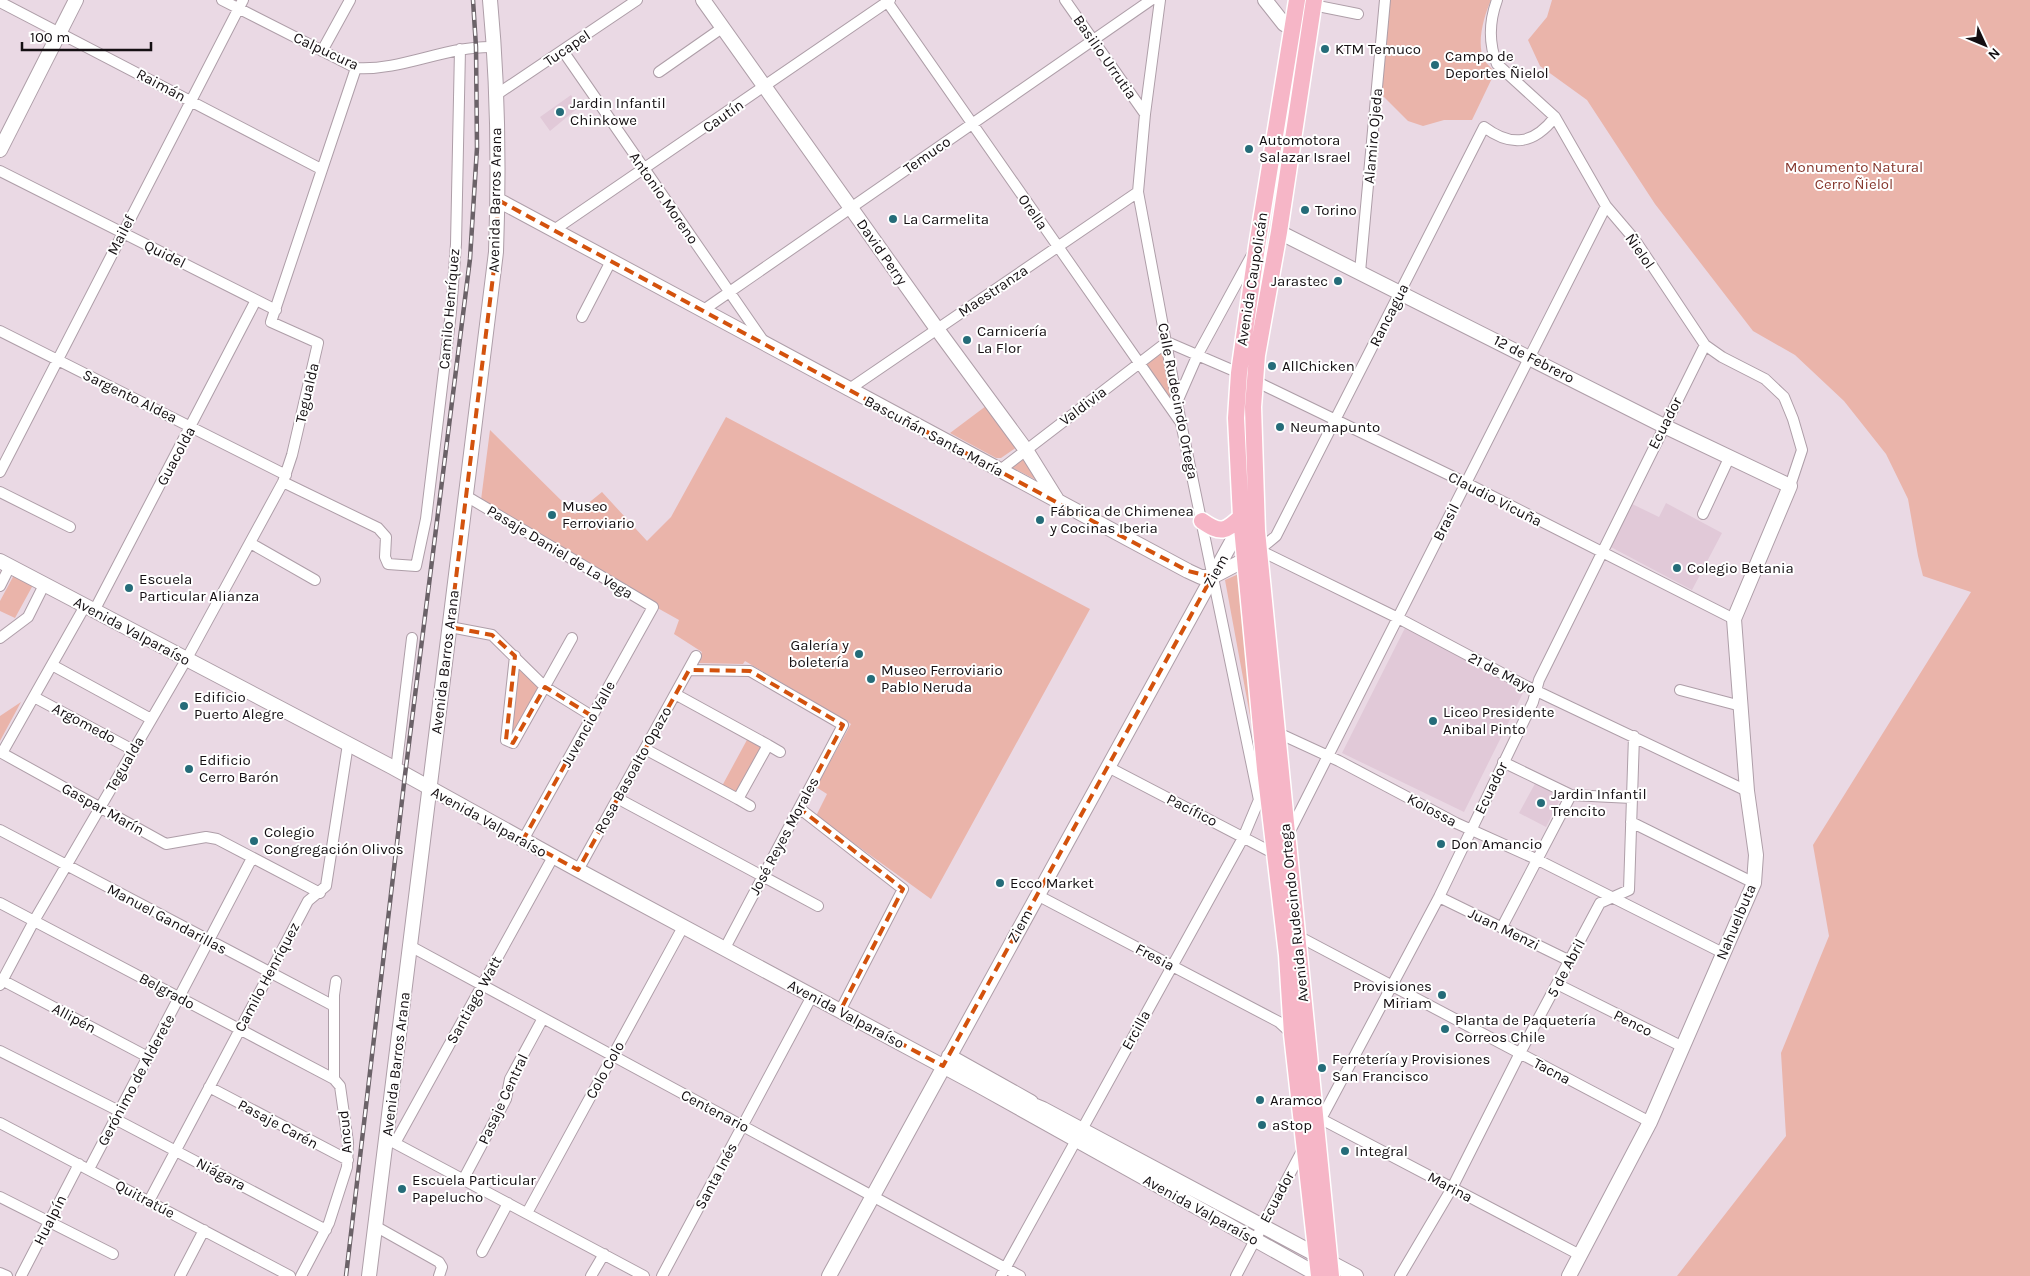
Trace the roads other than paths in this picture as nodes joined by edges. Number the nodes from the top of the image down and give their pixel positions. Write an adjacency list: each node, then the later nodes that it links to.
1 (76, 0): 22 (street)
2 (222, 0): 17 (street, Calpucura)
3 (350, 0): 26 (street)
4 (490, 0): 24 (street, Avenida Barros Arana)
5 (496, 0): 24 (street, Avenida Barros Arana)
6 (637, 0): 27 (street, Tucapel)
7 (703, 0): 20 (street, David Perry)
8 (1065, 0): 23 (street, Basilio Urrutia)
9 (1151, 0): 23 (street, Temuco)
10 (1160, 0): 33 (street, Calle Rudecindo Ortega)
11 (1265, 0): 21 (street)
12 (1297, 0): 21 (main road, Avenida Caupolicán)
13 (1385, 0): 53 (street, Alamiro Ojeda)
14 (1497, 0): 34 (street, Ñielol)
15 (888, 1): 30 (street, Cautín); 35 (street, Orella)
16 (0, 2): 22 (street, Raimán)
17 (241, 4): 26 (street, Calpucura); 32 (street, Mailef)
18 (1311, 5): 19 (street); 38 (main road, Avenida Caupolicán)
19 (1358, 14)
20 (722, 28): 29 (street); 30 (street, David Perry)
21 (1292, 28): 37 (main road, Avenida Caupolicán)
22 (60, 32): 32 (street, Raimán); 36 (street)
23 (1094, 40): 33 (street, Basilio Urrutia); 35 (street, Temuco)
24 (494, 47): 25 (street, Calpucura); 31 (street, Avenida Barros Arana)
25 (460, 49): 28 (street, Calpucura); 97 (street, Camilo Henríquez)
26 (322, 51): 28 (street, Calpucura)
27 (562, 51): 31 (street, Tucapel); 40 (street, Antonio Moreno)
28 (356, 68): 39 (street)
29 (659, 72)
30 (764, 88): 40 (street, Cautín); 46 (street, David Perry)
31 (496, 95): 44 (street, Avenida Barros Arana)
32 (191, 101): 39 (street, Raimán); 48 (street, Mailef)
33 (1145, 114): 42 (street, Calle Rudecindo Ortega)
34 (1555, 116): 45 (street, Ñielol); 55 (street, Rancagua)
35 (972, 124): 46 (street, Temuco); 51 (street, Orella)
36 (0, 150)
37 (1273, 151): 38 (main road); 43 (main road, Avenida Caupolicán)
38 (1290, 155): 49 (main road, Avenida Caupolicán)
39 (321, 169): 57 (street)
40 (644, 170): 47 (street, Cautín); 54 (street, Antonio Moreno)
41 (0, 171): 48 (street, Quidel)
42 (1138, 192): 51 (street, Maestranza); 62 (street, Calle Rudecindo Ortega)
43 (1266, 193): 49 (main road); 50 (main road, Avenida Caupolicán)
44 (498, 200): 47 (street, Bascuñán Santa María); 86 (street, Avenida Barros Arana)
45 (1606, 206): 63 (street, Ñielol); 66 (street, Brasil)
46 (851, 208): 54 (street, Temuco); 60 (street, David Perry)
47 (554, 230): 52 (street, Bascuñán Santa María)
48 (122, 232): 56 (street, Quidel); 67 (street, Mailef)
49 (1279, 232): 53 (street, 12 de Febrero); 70 (main road, Avenida Caupolicán)
50 (1257, 246): 65 (street); 69 (main road, Avenida Caupolicán)
51 (1058, 247): 60 (street, Maestranza); 68 (street, Orella)
52 (611, 261): 58 (street, Bascuñán Santa María); 59 (street)
53 (1360, 272): 55 (street, 12 de Febrero)
54 (729, 292): 58 (street, Temuco); 64 (street, Antonio Moreno)
55 (1400, 292): 66 (street, 12 de Febrero); 74 (street, Rancagua)
56 (256, 300): 57 (street, Quidel); 76 (street, Guacolda)
57 (276, 310): 82 (street, Tegualda)
58 (702, 311): 64 (street, Bascuñán Santa María)
59 (582, 317)
60 (937, 329): 71 (street, Maestranza); 78 (street, David Perry)
61 (0, 331): 67 (street, Sargento Aldea)
62 (1167, 342): 65 (street); 68 (street, Valdivia); 72 (street, Calle Rudecindo Ortega)
63 (1705, 344): 77 (street, Ecuador); 84 (street, Ñielol)
64 (766, 345): 71 (street, Bascuñán Santa María)
65 (1198, 354): 69 (street); 72 (street)
66 (1530, 357): 77 (street, 12 de Febrero); 83 (street, Brasil)
67 (58, 360): 76 (street, Sargento Aldea); 81 (street, Mailef)
68 (1139, 364): 75 (street, Orella); 78 (street, Valdivia)
69 (1238, 373): 73 (main road); 89 (main road, Avenida Caupolicán)
70 (1255, 381): 73 (main road, Avenida Caupolicán); 74 (street, Claudio Vicuña)
71 (848, 390): 80 (street, Bascuñán Santa María)
72 (1177, 402): 75 (street, Calle Rudecindo Ortega)
73 (1253, 407): 93 (main road, Avenida Caupolicán)
74 (1337, 420): 83 (street, Claudio Vicuña); 93 (street, Rancagua)
75 (1181, 423): 90 (street, Calle Rudecindo Ortega)
76 (191, 426): 82 (street, Sargento Aldea); 103 (street, Guacolda)
77 (1664, 426): 79 (street, 12 de Febrero); 94 (street, Ecuador)
78 (1026, 450): 80 (street, Valdivia); 87 (street, David Perry)
79 (1730, 456): 84 (street, 12 de Febrero); 88 (street)
80 (998, 470): 87 (street, Bascuñán Santa María)
81 (0, 472)
82 (284, 479): 92 (street, Tegualda); 97 (street, Sargento Aldea)
83 (1466, 483): 94 (street, Claudio Vicuña); 104 (street, Brasil)
84 (1790, 486): 105 (street, Nahuelbuta)
85 (0, 492): 91 (street)
86 (466, 496): 102 (street, Pasaje Daniel de La Vega); 106 (street, Avenida Barros Arana)
87 (1060, 504): 98 (street, Bascuñán Santa María)
88 (1703, 514)
89 (1241, 520): 90 (main road); 95 (main road, Avenida Caupolicán); 98 (street, Ziem)
90 (1202, 521): 98 (street, Calle Rudecindo Ortega)
91 (70, 527)
92 (252, 544): 99 (street); 112 (street, Tegualda)
93 (1259, 550): 95 (street); 104 (street, 21 de Mayo); 123 (main road, Avenida Rudecindo Ortega)
94 (1601, 552): 105 (street, Claudio Vicuña); 117 (street, Ecuador)
95 (1245, 561): 98 (street); 135 (main road, Avenida Rudecindo Ortega)
96 (5, 564): 100 (street, Avenida Valparaíso); 101 (street)
97 (416, 566)
98 (1212, 577): 133 (street, Ziem); 142 (street, Calle Rudecindo Ortega)
99 (316, 580)
100 (44, 585): 103 (street, Avenida Valparaíso); 107 (street)
101 (0, 586)
102 (653, 607): 121 (street, Juvencio Valle)
103 (90, 609): 112 (street, Avenida Valparaíso); 113 (street, Guacolda)
104 (1398, 618): 117 (street, 21 de Mayo); 131 (street, Brasil)
105 (1734, 619): 120 (street, Nahuelbuta)
106 (450, 627): 110 (street); 136 (street, Avenida Barros Arana)
107 (0, 638)
108 (412, 638): 134 (street)
109 (572, 638): 115 (street)
110 (515, 656): 115 (street); 115 (street)
111 (696, 656): 114 (street, Rosa Basoalto Opazo)
112 (186, 660): 122 (street, Tegualda); 125 (street, Avenida Valparaíso)
113 (52, 665): 119 (street, Guacolda); 122 (street)
114 (689, 670): 118 (street, Rosa Basoalto Opazo); 145 (street, José Reyes Morales)
115 (545, 687): 121 (street)
116 (1680, 690): 120 (street)
117 (1536, 691): 124 (street, 21 de Mayo); 132 (street, Ecuador)
118 (675, 694): 126 (street); 127 (street, Rosa Basoalto Opazo)
119 (34, 697): 128 (street, Argomedo); 130 (street, Guacolda)
120 (1741, 706): 137 (street, Nahuelbuta)
121 (592, 716): 151 (street, Juvencio Valle)
122 (151, 720): 128 (street, Tegualda)
123 (1276, 732): 131 (street, Kolossa); 150 (main road, Avenida Rudecindo Ortega)
124 (1634, 736): 137 (street, 21 de Mayo); 140 (street, 5 de Abril)
125 (348, 744): 134 (street, Avenida Valparaíso); 160 (street, Camilo Henríquez)
126 (768, 745): 129 (street); 141 (street)
127 (644, 749): 139 (street, Rosa Basoalto Opazo); 141 (street)
128 (133, 750): 144 (street, Tegualda)
129 (780, 752)
130 (1, 753): 144 (street, Gaspar Marín)
131 (1329, 756): 147 (street, Kolossa); 150 (street, Brasil)
132 (1503, 762): 138 (street); 147 (street, Ecuador)
133 (1108, 767): 149 (street, Pacífico); 161 (street, Ziem)
134 (396, 770): 136 (street, Avenida Valparaíso)
135 (1268, 783): 142 (street, Ercilla); 152 (main road, Avenida Rudecindo Ortega)
136 (430, 790): 151 (street, Avenida Valparaíso); 171 (street, Avenida Barros Arana)
137 (1747, 791): 159 (street, Nahuelbuta)
138 (1571, 795): 140 (street); 155 (street)
139 (617, 798): 157 (street, Rosa Basoalto Opazo); 158 (street)
140 (1632, 798): 146 (street, 5 de Abril)
141 (738, 799): 143 (street)
142 (1259, 800): 149 (street, Ercilla)
143 (750, 806)
144 (100, 807): 154 (street, Gaspar Marín); 156 (street, Tegualda)
145 (799, 808): 158 (street, José Reyes Morales); 186 (street)
146 (1631, 822): 159 (street); 163 (street, 5 de Abril)
147 (1470, 830): 155 (street, Kolossa); 162 (street, Ecuador)
148 (0, 831): 156 (street, Manuel Gandarillas)
149 (1243, 838): 152 (street, Pacífico); 175 (street, Ercilla)
150 (1286, 838): 169 (main road, Avenida Rudecindo Ortega)
151 (523, 840): 153 (street, Avenida Valparaíso)
152 (1275, 854): 185 (main road, Avenida Rudecindo Ortega)
153 (553, 857): 157 (street, Avenida Valparaíso); 180 (street, Santiago Watt)
154 (252, 858): 160 (street); 170 (street, Gerónimo de Alderete)
155 (1536, 859): 163 (street, Kolossa); 168 (street)
156 (66, 865): 166 (street, Tegualda); 170 (street, Manuel Gandarillas)
157 (578, 870): 167 (street, Avenida Valparaíso)
158 (762, 875): 165 (street); 172 (street, José Reyes Morales)
159 (1754, 883): 173 (street, Nahuelbuta)
160 (320, 893): 176 (street, Camilo Henríquez)
161 (1037, 895): 175 (street, Fresia); 196 (street, Ziem)
162 (1439, 897): 168 (street, Juan Menzi); 181 (street, Ecuador)
163 (1612, 897): 173 (street, Kolossa); 174 (street, 5 de Abril)
164 (0, 903): 166 (street, Belgrado)
165 (818, 906)
166 (34, 921): 177 (street, Tegualda); 183 (street, Belgrado)
167 (684, 927): 172 (street, Avenida Valparaíso); 194 (street, Colo Colo)
168 (1502, 927): 174 (street, Juan Menzi)
169 (1296, 935): 181 (street, Tacna); 202 (main road, Avenida Rudecindo Ortega)
170 (208, 941): 176 (street, Manuel Gandarillas); 183 (street, Gerónimo de Alderete)
171 (410, 946): 180 (street, Centenario); 207 (street, Avenida Barros Arana)
172 (725, 948): 182 (street, Avenida Valparaíso)
173 (1722, 953): 191 (street, Nahuelbuta)
174 (1570, 961): 179 (street, 5 de Abril)
175 (1172, 966): 188 (street, Fresia); 206 (street, Ercilla)
176 (269, 973): 184 (street, Manuel Gandarillas); 189 (street, Camilo Henríquez)
177 (1, 981): 195 (street, Allipén)
178 (336, 981): 184 (street, Ancud)
179 (1558, 984): 191 (street, Penco); 193 (street, 5 de Abril)
180 (482, 985): 187 (street, Centenario); 207 (street, Santiago Watt)
181 (1391, 987): 193 (street, Tacna); 202 (street, Ecuador)
182 (812, 996): 186 (street, Avenida Valparaíso); 205 (street, Santa Inés)
183 (179, 997): 189 (street, Belgrado); 195 (street, Gerónimo de Alderete)
184 (334, 1006): 197 (street, Ancud)
185 (1290, 1006): 188 (street); 190 (main road, Avenida Rudecindo Ortega)
186 (840, 1011): 196 (street, Avenida Valparaíso)
187 (543, 1018): 194 (street, Centenario); 213 (street, Pasaje Central)
188 (1272, 1019): 190 (street, Fresia)
189 (240, 1029): 197 (street, Belgrado); 199 (street, Camilo Henríquez)
190 (1292, 1034): 208 (main road, Avenida Rudecindo Ortega)
191 (1683, 1047): 203 (street, Nahuelbuta)
192 (0, 1051): 201 (street, Niágara)
193 (1520, 1053): 203 (street, Tacna); 214 (street, 5 de Abril)
194 (613, 1056): 205 (street, Centenario); 219 (street, Colo Colo)
195 (148, 1057): 201 (street, Gerónimo de Alderete)
196 (946, 1061): 198 (street, Avenida Valparaíso); 200 (street, Avenida Valparaíso); 215 (street, Ziem)
197 (334, 1079): 210 (street, Ancud)
198 (978, 1085): 200 (street, Avenida Valparaíso); 206 (street, Avenida Valparaíso)
199 (209, 1087): 209 (street, Camilo Henríquez); 210 (street, Pasaje Carén)
200 (1043, 1109): 206 (street, Avenida Valparaíso)
201 (117, 1115): 209 (street, Niágara); 212 (street, Gerónimo de Alderete)
202 (1319, 1117): 214 (street, Marina); 230 (main road, Avenida Rudecindo Ortega)
203 (1650, 1122): 229 (street, Nahuelbuta)
204 (0, 1123): 211 (street, Quitratúe)
205 (743, 1126): 215 (street, Centenario); 242 (street, Santa Inés)
206 (1078, 1134): 221 (street, Avenida Valparaíso); 225 (street, Avenida Valparaíso); 231 (street, Ercilla)
207 (391, 1141): 213 (street); 222 (street, Avenida Barros Arana)
208 (1305, 1144): 221 (street, Ecuador); 230 (main road, Avenida Rudecindo Ortega)
209 (175, 1151): 217 (street, Camilo Henríquez); 224 (street, Niágara)
210 (348, 1160): 224 (street, Ancud)
211 (79, 1164): 212 (street, Quitratúe); 220 (street, Hualpín)
212 (89, 1169): 217 (street, Quitratúe)
213 (463, 1180): 218 (street)
214 (1452, 1188): 229 (street, Marina); 247 (street, 5 de Abril)
215 (872, 1196): 231 (street, Centenario); 243 (street, Ziem)
216 (0, 1197): 220 (street)
217 (149, 1201): 223 (street, Quitratúe)
218 (508, 1203): 219 (street); 226 (street)
219 (527, 1213): 228 (street)
220 (49, 1221): 227 (street); 234 (street, Hualpín)
221 (1262, 1225): 225 (street, Ecuador); 230 (street, Avenida Valparaíso)
222 (375, 1226): 238 (street, Avenida Barros Arana); 239 (street)
223 (204, 1230): 235 (street); 236 (street, Quitratúe)
224 (326, 1230): 237 (street, Ancud)
225 (1255, 1240): 230 (street, Avenida Valparaíso); 245 (street, Ecuador)
226 (482, 1252)
227 (113, 1254)
228 (604, 1254): 240 (street); 241 (street)
229 (1580, 1255): 248 (street, Nahuelbuta)
230 (1322, 1270): 246 (street, Avenida Valparaíso)
231 (1003, 1272): 244 (street, Centenario)
232 (0, 1273): 233 (street)
233 (6, 1276)
234 (21, 1276)
235 (180, 1276)
236 (290, 1276)
237 (301, 1276)
238 (369, 1276)
239 (439, 1276)
240 (592, 1276)
241 (642, 1276)
242 (662, 1276)
243 (829, 1276)
244 (1020, 1276)
245 (1236, 1276)
246 (1356, 1276)
247 (1400, 1276)
248 (1569, 1276)

